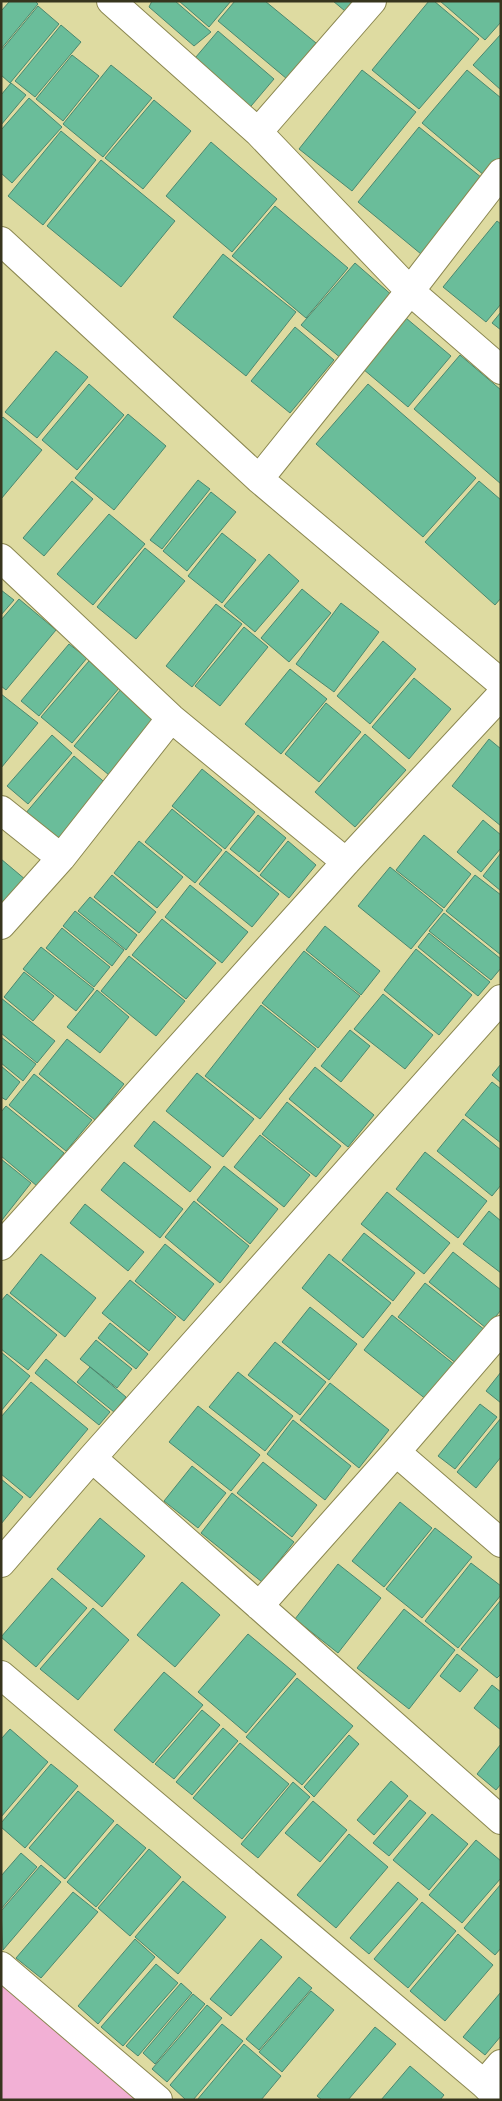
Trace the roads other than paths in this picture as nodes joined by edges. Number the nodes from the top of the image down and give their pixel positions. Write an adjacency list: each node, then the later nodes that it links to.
1 (111, 1): 3 (street)
2 (372, 1): 3 (street)
3 (258, 132): 6 (street)
4 (501, 173): 6 (street)
5 (1, 241): 8 (street)
6 (410, 291): 7 (street); 8 (street)
7 (501, 370)
8 (259, 479): 10 (street)
9 (1, 558): 12 (street)
10 (501, 683)
11 (501, 695): 15 (street)
12 (171, 718): 14 (street); 15 (street)
13 (1, 810): 14 (street)
14 (61, 858): 16 (street)
15 (346, 862): 18 (street)
16 (1, 925)
17 (500, 1003): 21 (street)
18 (1, 1246)
19 (501, 1330): 20 (street)
20 (396, 1452): 22 (street); 24 (street)
21 (92, 1458): 23 (street); 24 (street)
22 (501, 1543)
23 (1, 1563)
24 (259, 1606): 26 (street)
25 (1, 1675): 28 (street)
26 (501, 1820)
27 (1, 1966): 29 (street)
28 (495, 2083)
29 (158, 2100)

